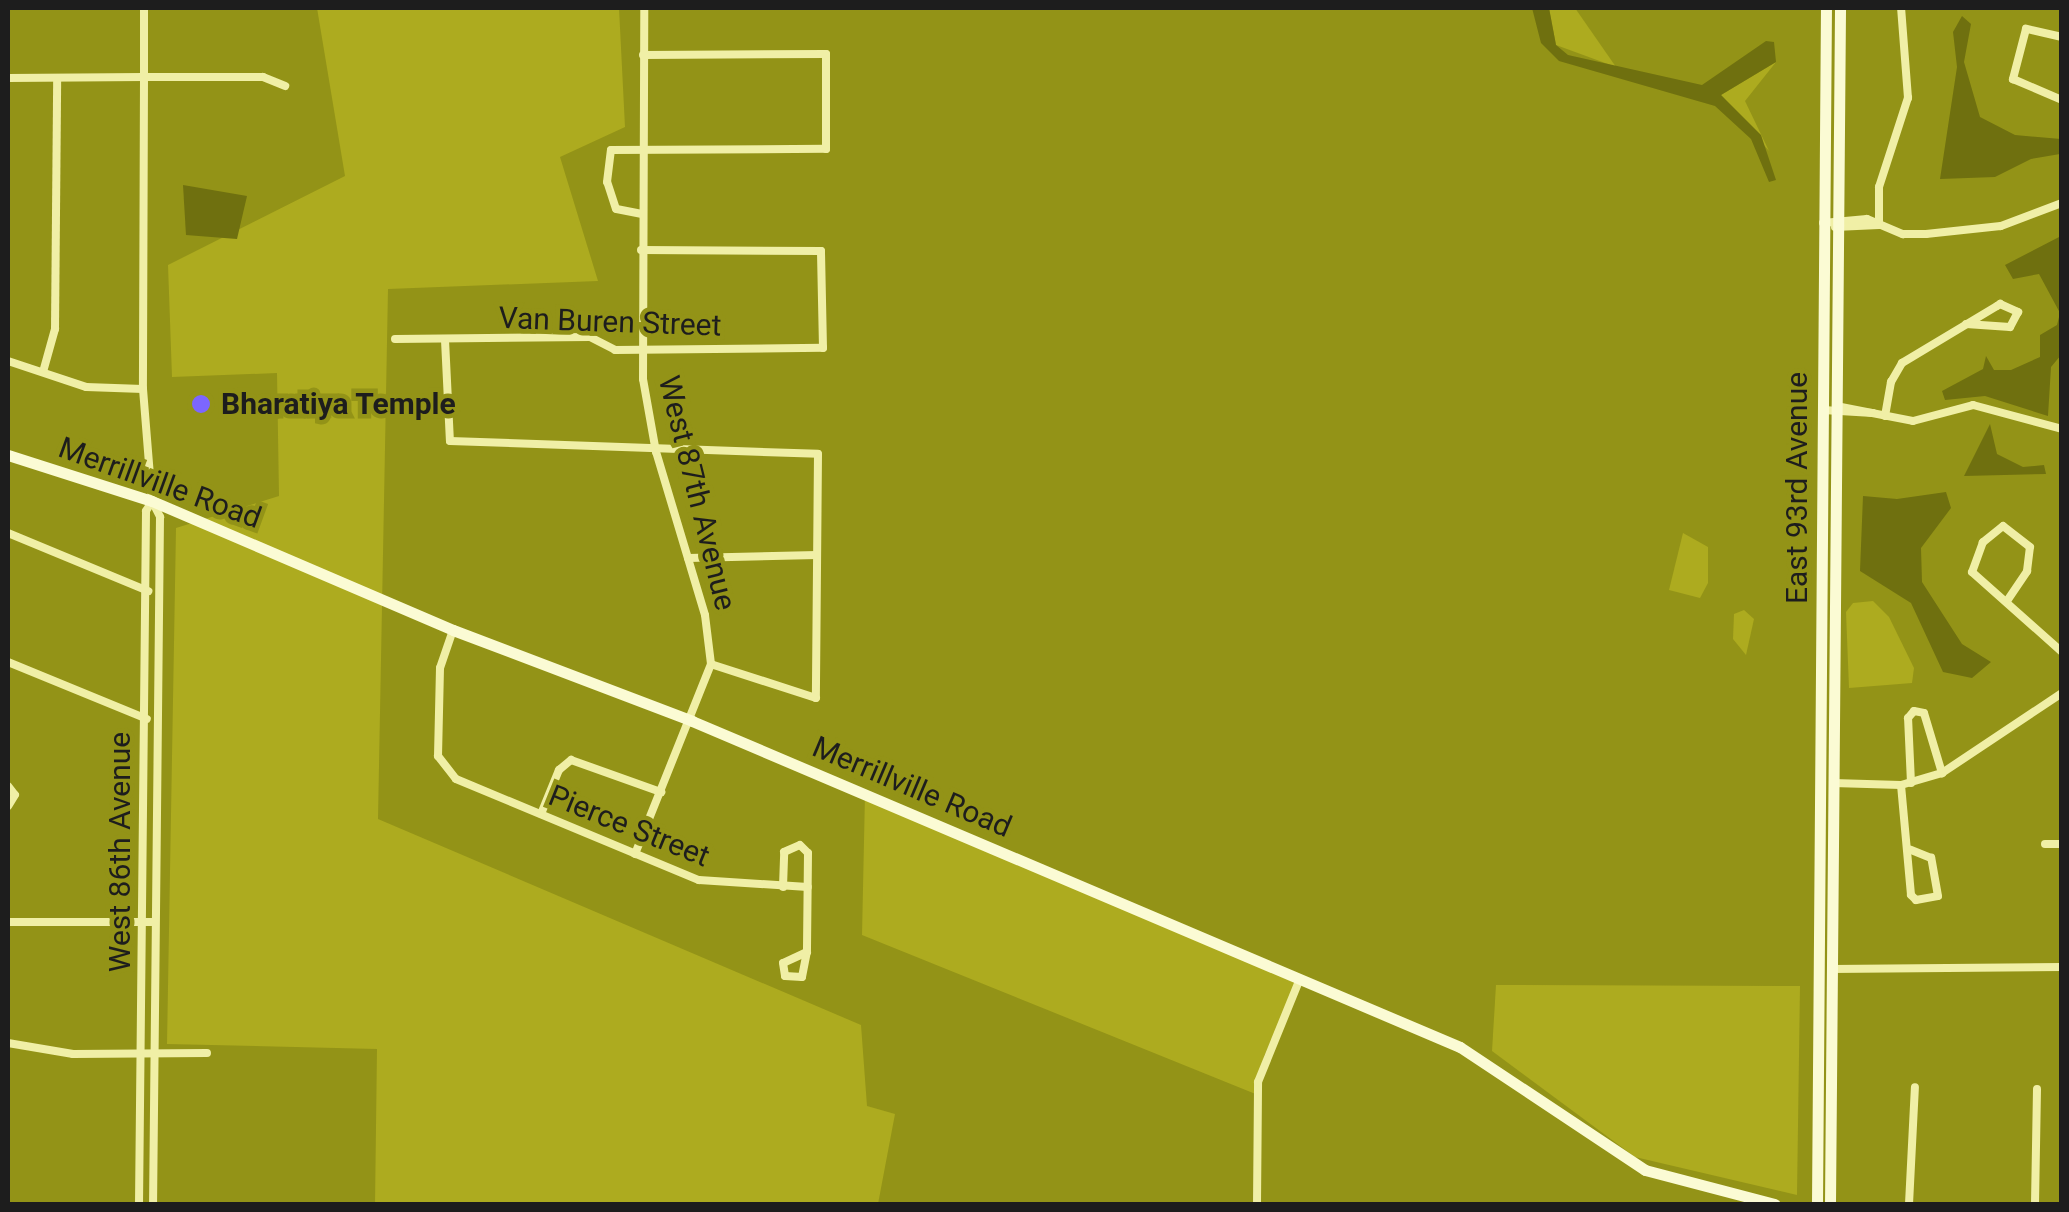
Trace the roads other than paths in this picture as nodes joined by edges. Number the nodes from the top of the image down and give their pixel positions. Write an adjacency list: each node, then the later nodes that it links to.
1 (144, 8): 8 (street, West 86th Avenue)
2 (644, 8): 7 (street, West 87th Avenue)
3 (1826, 8): 16 (street, East 93rd Avenue)
4 (1840, 8): 17 (street, East 93rd Avenue)
5 (1901, 8): 18 (street)
6 (2062, 37): 12 (street)
7 (643, 55): 13 (street, West 87th Avenue); 13 (street)
8 (144, 77): 10 (street); 11 (street); 26 (street, West 86th Avenue)
9 (8, 78): 10 (street)
10 (57, 78): 25 (street)
11 (285, 86)
12 (2062, 100)
13 (642, 151): 15 (street, West 87th Avenue); 15 (street)
14 (2062, 203): 18 (street)
15 (642, 214): 19 (street, West 87th Avenue)
16 (1824, 223): 17 (street); 27 (street, East 93rd Avenue)
17 (1837, 224): 18 (street); 27 (street, East 93rd Avenue)
18 (1879, 225)
19 (640, 250): 23 (street, West 87th Avenue); 23 (street, Van Buren Street)
20 (1966, 324): 20 (street); 28 (street)
21 (395, 339): 22 (street, Van Buren Street)
22 (445, 340): 23 (street, Van Buren Street); 30 (street)
23 (641, 350): 30 (street, West 87th Avenue)
24 (8, 362): 25 (street)
25 (43, 372): 26 (street)
26 (143, 389): 32 (street, West 86th Avenue)
27 (1831, 410): 28 (street); 48 (street, East 93rd Avenue)
28 (1885, 416): 29 (street)
29 (2062, 429)
30 (656, 452): 34 (street); 35 (street, West 87th Avenue)
31 (8, 455): 32 (street, Merrillville Road)
32 (152, 501): 36 (street, West 86th Avenue); 37 (street, West 86th Avenue); 39 (street, Merrillville Road)
33 (8, 533): 36 (street)
34 (817, 555): 35 (street); 42 (street)
35 (688, 558): 42 (street, West 87th Avenue)
36 (145, 590): 37 (street); 44 (street, West 86th Avenue)
37 (156, 595): 46 (street, West 86th Avenue)
38 (2007, 601): 38 (street); 40 (street)
39 (453, 630): 45 (street, Merrillville Road); 53 (street, Pierce Street)
40 (2062, 652)
41 (8, 662): 44 (street)
42 (711, 664): 45 (street)
43 (2062, 694): 47 (street)
44 (144, 718): 46 (street); 61 (street, West 86th Avenue)
45 (692, 720): 51 (street); 66 (street, Merrillville Road)
46 (156, 724): 62 (street, West 86th Avenue)
47 (1942, 773): 49 (street); 49 (street)
48 (1826, 782): 49 (street); 65 (street, East 93rd Avenue)
49 (1906, 784): 56 (street)
50 (8, 786): 52 (street)
51 (660, 792): 53 (street); 57 (street)
52 (8, 806)
53 (541, 814): 57 (street, Pierce Street)
54 (2045, 844): 55 (street)
55 (2062, 844)
56 (1912, 850): 56 (street)
57 (635, 854): 58 (street, Pierce Street)
58 (783, 886): 59 (street, Pierce Street); 59 (street)
59 (808, 887): 63 (street)
60 (8, 922): 61 (street)
61 (142, 922): 62 (street); 70 (street, West 86th Avenue)
62 (154, 922): 69 (street, West 86th Avenue)
63 (807, 952)
64 (2062, 967): 65 (street)
65 (1825, 969): 77 (street); 78 (street)
66 (1298, 980): 75 (street); 76 (street, Merrillville Road)
67 (8, 1043): 70 (street)
68 (206, 1053): 69 (street)
69 (154, 1054): 70 (street); 74 (street, West 86th Avenue)
70 (141, 1055): 73 (street, West 86th Avenue)
71 (1915, 1087): 79 (street)
72 (2037, 1089): 80 (street)
73 (139, 1204)
74 (153, 1204)
75 (1257, 1204)
76 (1775, 1204)
77 (1817, 1204)
78 (1830, 1204)
79 (1909, 1204)
80 (2035, 1204)

